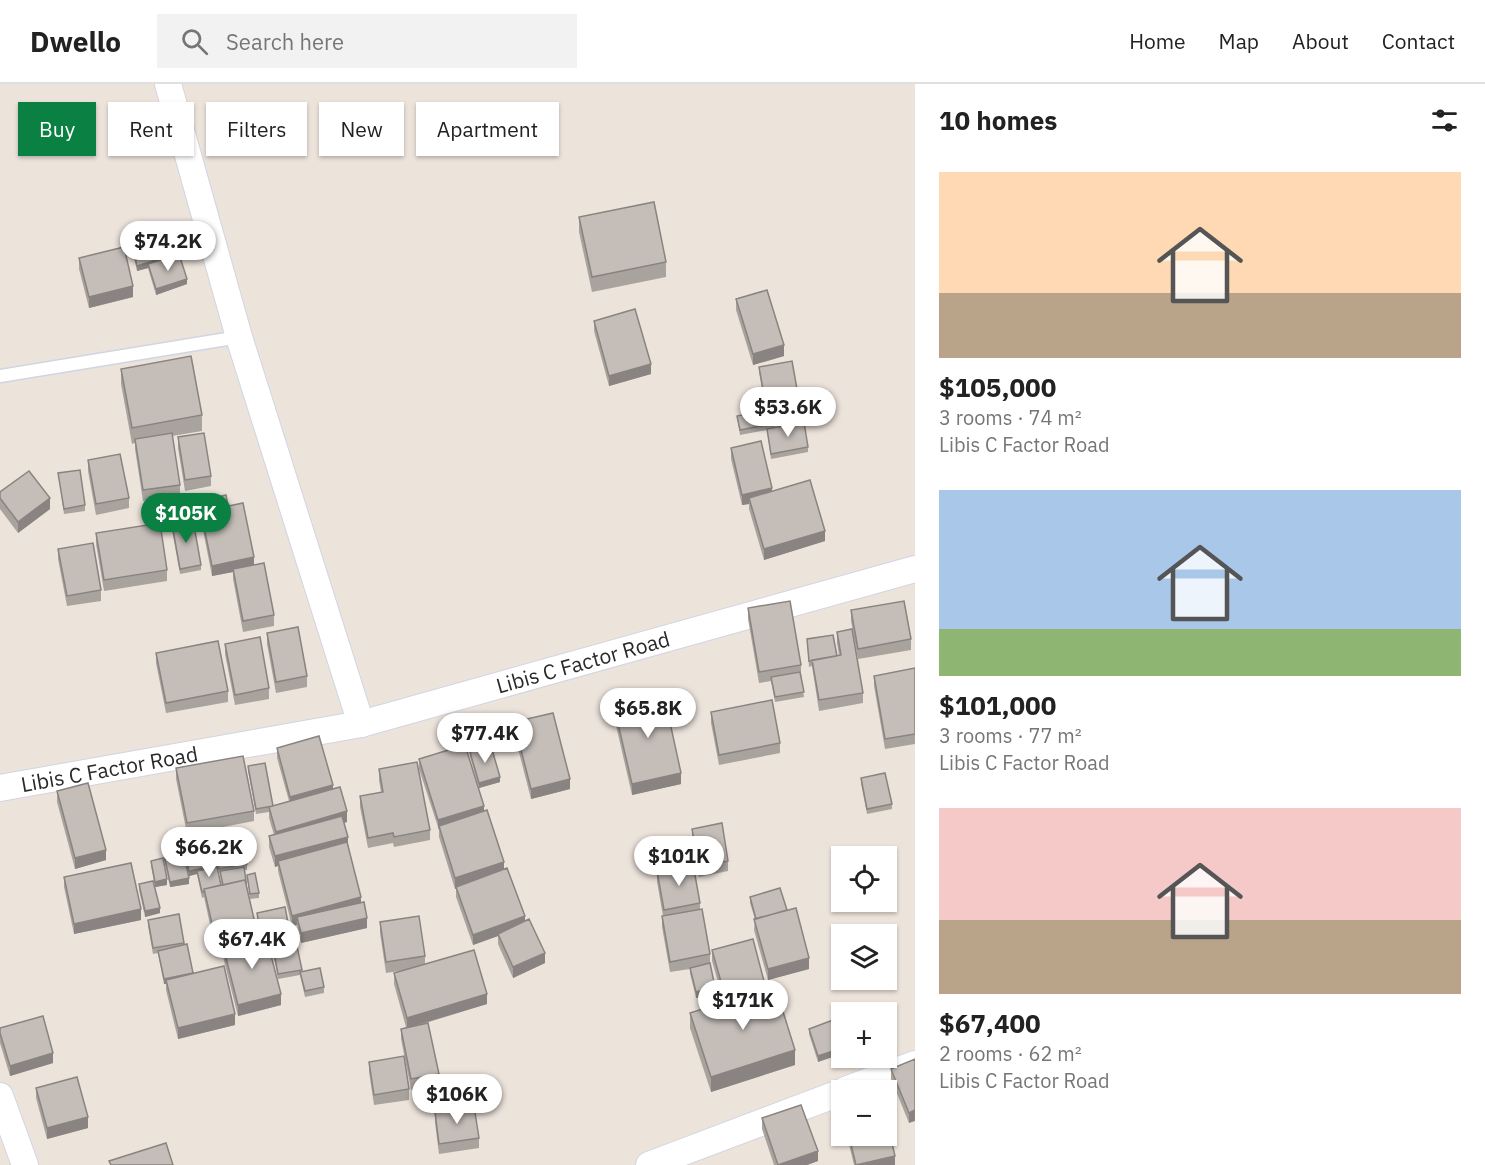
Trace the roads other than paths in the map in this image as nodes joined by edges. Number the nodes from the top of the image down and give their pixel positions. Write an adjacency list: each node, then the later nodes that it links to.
1 (168, 84): 2 (street)
2 (240, 337): 3 (lane); 5 (street)
3 (0, 376)
4 (915, 569): 5 (street, Libis C Factor Road)
5 (361, 724): 6 (street, Libis C Factor Road)
6 (0, 788)
7 (915, 1064): 8 (street)
8 (872, 1080)
9 (0, 1096): 11 (street)
10 (831, 1096): 12 (street)
11 (25, 1165)
12 (649, 1165)

